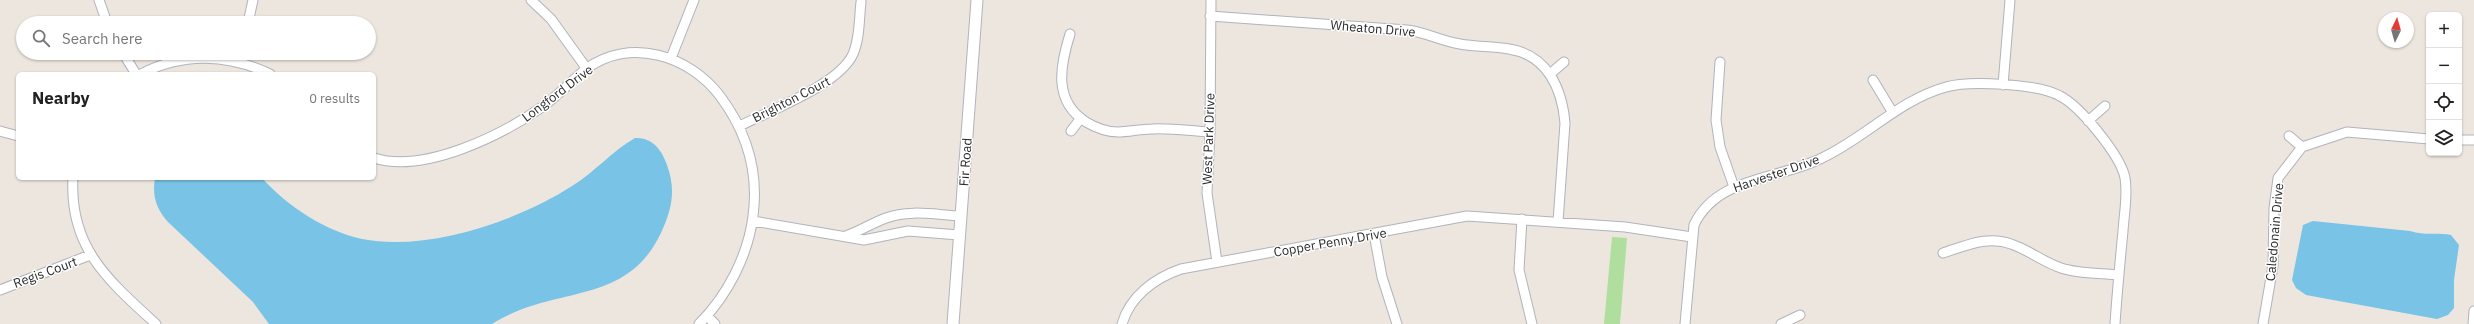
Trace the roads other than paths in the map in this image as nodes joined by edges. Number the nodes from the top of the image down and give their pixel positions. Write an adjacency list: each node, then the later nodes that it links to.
1 (99, 0): 9 (street)
2 (253, 0): 10 (street)
3 (531, 0): 19 (street)
4 (694, 0): 13 (street)
5 (977, 0): 43 (street, Fir Road)
6 (1211, 0): 11 (street, West Park Drive)
7 (2010, 0): 25 (street)
8 (861, 2): 30 (street, Brighton Court)
9 (105, 16)
10 (250, 16)
11 (1210, 16): 23 (street, Wheaton Drive); 33 (street, West Park Drive)
12 (1070, 34): 28 (street)
13 (671, 58): 19 (street, Longford Drive); 30 (street, Longford Drive)
14 (127, 60): 20 (street)
15 (181, 60): 21 (street)
16 (245, 60): 22 (street)
17 (1564, 62): 23 (street)
18 (1720, 62): 42 (street)
19 (586, 69): 40 (street, Longford Drive)
20 (135, 72)
21 (146, 72)
22 (266, 72)
23 (1550, 74): 46 (street)
24 (1873, 80): 27 (street)
25 (2003, 85): 27 (street, Harvester Drive); 29 (street, Harvester Drive)
26 (2104, 106): 29 (street)
27 (1893, 113): 42 (street, Harvester Drive)
28 (1081, 118): 32 (street); 33 (street)
29 (2088, 121): 54 (street, Harvester Drive)
30 (740, 126): 45 (street, Longford Drive)
31 (0, 131): 34 (street)
32 (1071, 131)
33 (1210, 132): 53 (street, West Park Drive)
34 (16, 135)
35 (2289, 136): 39 (street)
36 (2426, 140): 39 (street)
37 (2462, 140): 38 (street)
38 (2474, 140)
39 (2302, 147): 69 (street, Caledonain Drive)
40 (376, 158)
41 (74, 180): 52 (street)
42 (1734, 187): 50 (street, Harvester Drive)
43 (960, 216): 47 (street, Fir Road); 49 (street)
44 (1522, 219): 46 (street, Copper Penny Drive); 48 (street, Copper Penny Drive); 65 (street)
45 (753, 221): 49 (street); 58 (street, Longford Drive)
46 (1558, 222): 50 (street, Copper Penny Drive)
47 (959, 234): 49 (street); 62 (street, Fir Road)
48 (1374, 234): 53 (street, Copper Penny Drive); 64 (street)
49 (845, 237)
50 (1692, 237): 66 (street, Harvester Drive)
51 (1943, 253): 54 (street)
52 (90, 255): 55 (street, Regis Court); 59 (street)
53 (1217, 262): 63 (street, Copper Penny Drive)
54 (2119, 275): 68 (street, Harvester Drive)
55 (0, 290)
56 (2474, 311): 70 (street)
57 (1800, 315): 67 (street)
58 (707, 316): 60 (street, Longford Drive); 61 (street)
59 (156, 324)
60 (699, 324)
61 (715, 324)
62 (953, 324)
63 (1122, 324)
64 (1398, 324)
65 (1532, 324)
66 (1685, 324)
67 (1781, 324)
68 (2115, 324)
69 (2263, 324)
70 (2473, 324)

